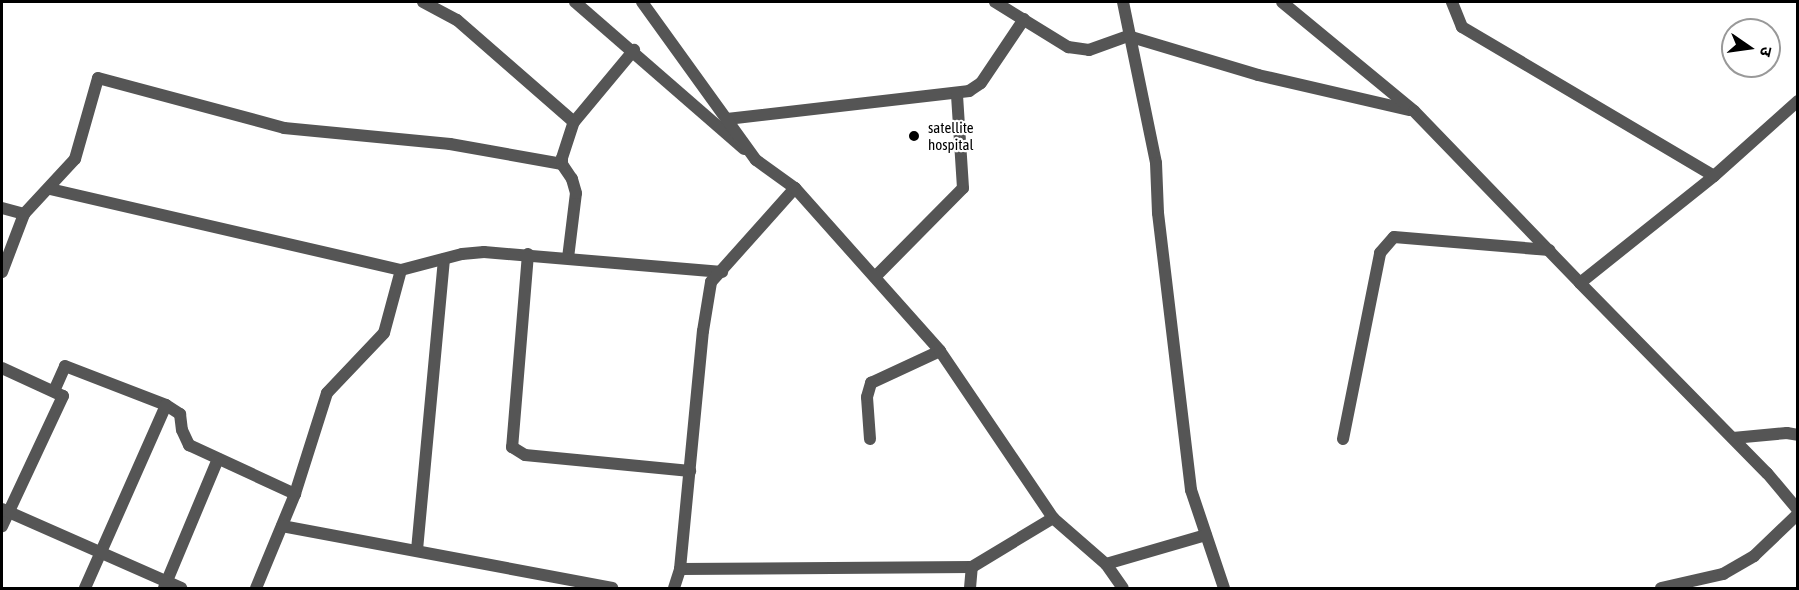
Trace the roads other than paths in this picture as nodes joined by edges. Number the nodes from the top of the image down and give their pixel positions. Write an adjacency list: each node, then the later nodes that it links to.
1 (423, 2): 15 (street)
2 (575, 2): 10 (street)
3 (642, 2): 14 (street)
4 (995, 2): 8 (street)
5 (1123, 2): 9 (street)
6 (1282, 2): 13 (street)
7 (1452, 2): 18 (street)
8 (1024, 20): 9 (street); 11 (street)
9 (1128, 36): 13 (street); 48 (street)
10 (634, 50): 15 (street); 16 (street)
11 (957, 94): 14 (street); 30 (street)
12 (1797, 100): 18 (street)
13 (1414, 111): 23 (street)
14 (727, 119): 16 (street)
15 (574, 122): 17 (street)
16 (756, 160): 19 (street)
17 (562, 164): 20 (street); 25 (street)
18 (1714, 176): 31 (street)
19 (795, 188): 29 (street); 30 (street)
20 (50, 189): 22 (street); 27 (street)
21 (2, 208): 22 (street)
22 (24, 214): 28 (street)
23 (1549, 250): 31 (street); 39 (street)
24 (528, 254): 25 (street); 26 (street); 41 (street)
25 (568, 258): 29 (street)
26 (444, 259): 27 (street); 49 (street)
27 (401, 270): 42 (street)
28 (2, 272)
29 (722, 272): 41 (street)
30 (875, 277): 32 (street)
31 (1580, 283): 37 (street)
32 (940, 351): 38 (street); 45 (street)
33 (2, 368): 34 (street)
34 (54, 392): 35 (street); 43 (street)
35 (166, 405): 40 (street); 50 (street)
36 (1797, 435): 37 (street)
37 (1733, 438): 44 (street)
38 (870, 439)
39 (1343, 439)
40 (218, 459): 42 (street); 54 (street)
41 (690, 471): 53 (street)
42 (295, 494): 47 (street)
43 (5, 511): 46 (street); 50 (street)
44 (1797, 512): 63 (street)
45 (1053, 518): 51 (street); 52 (street)
46 (2, 526)
47 (282, 526): 49 (street); 57 (street)
48 (1206, 535): 51 (street); 62 (street)
49 (417, 550): 58 (street)
50 (102, 554): 54 (street); 55 (street)
51 (1106, 564): 61 (street)
52 (972, 567): 53 (street); 60 (street)
53 (680, 569): 59 (street)
54 (166, 585): 56 (street)
55 (85, 588)
56 (181, 588)
57 (256, 588)
58 (612, 588)
59 (674, 588)
60 (970, 588)
61 (1123, 588)
62 (1224, 588)
63 (1661, 588)

